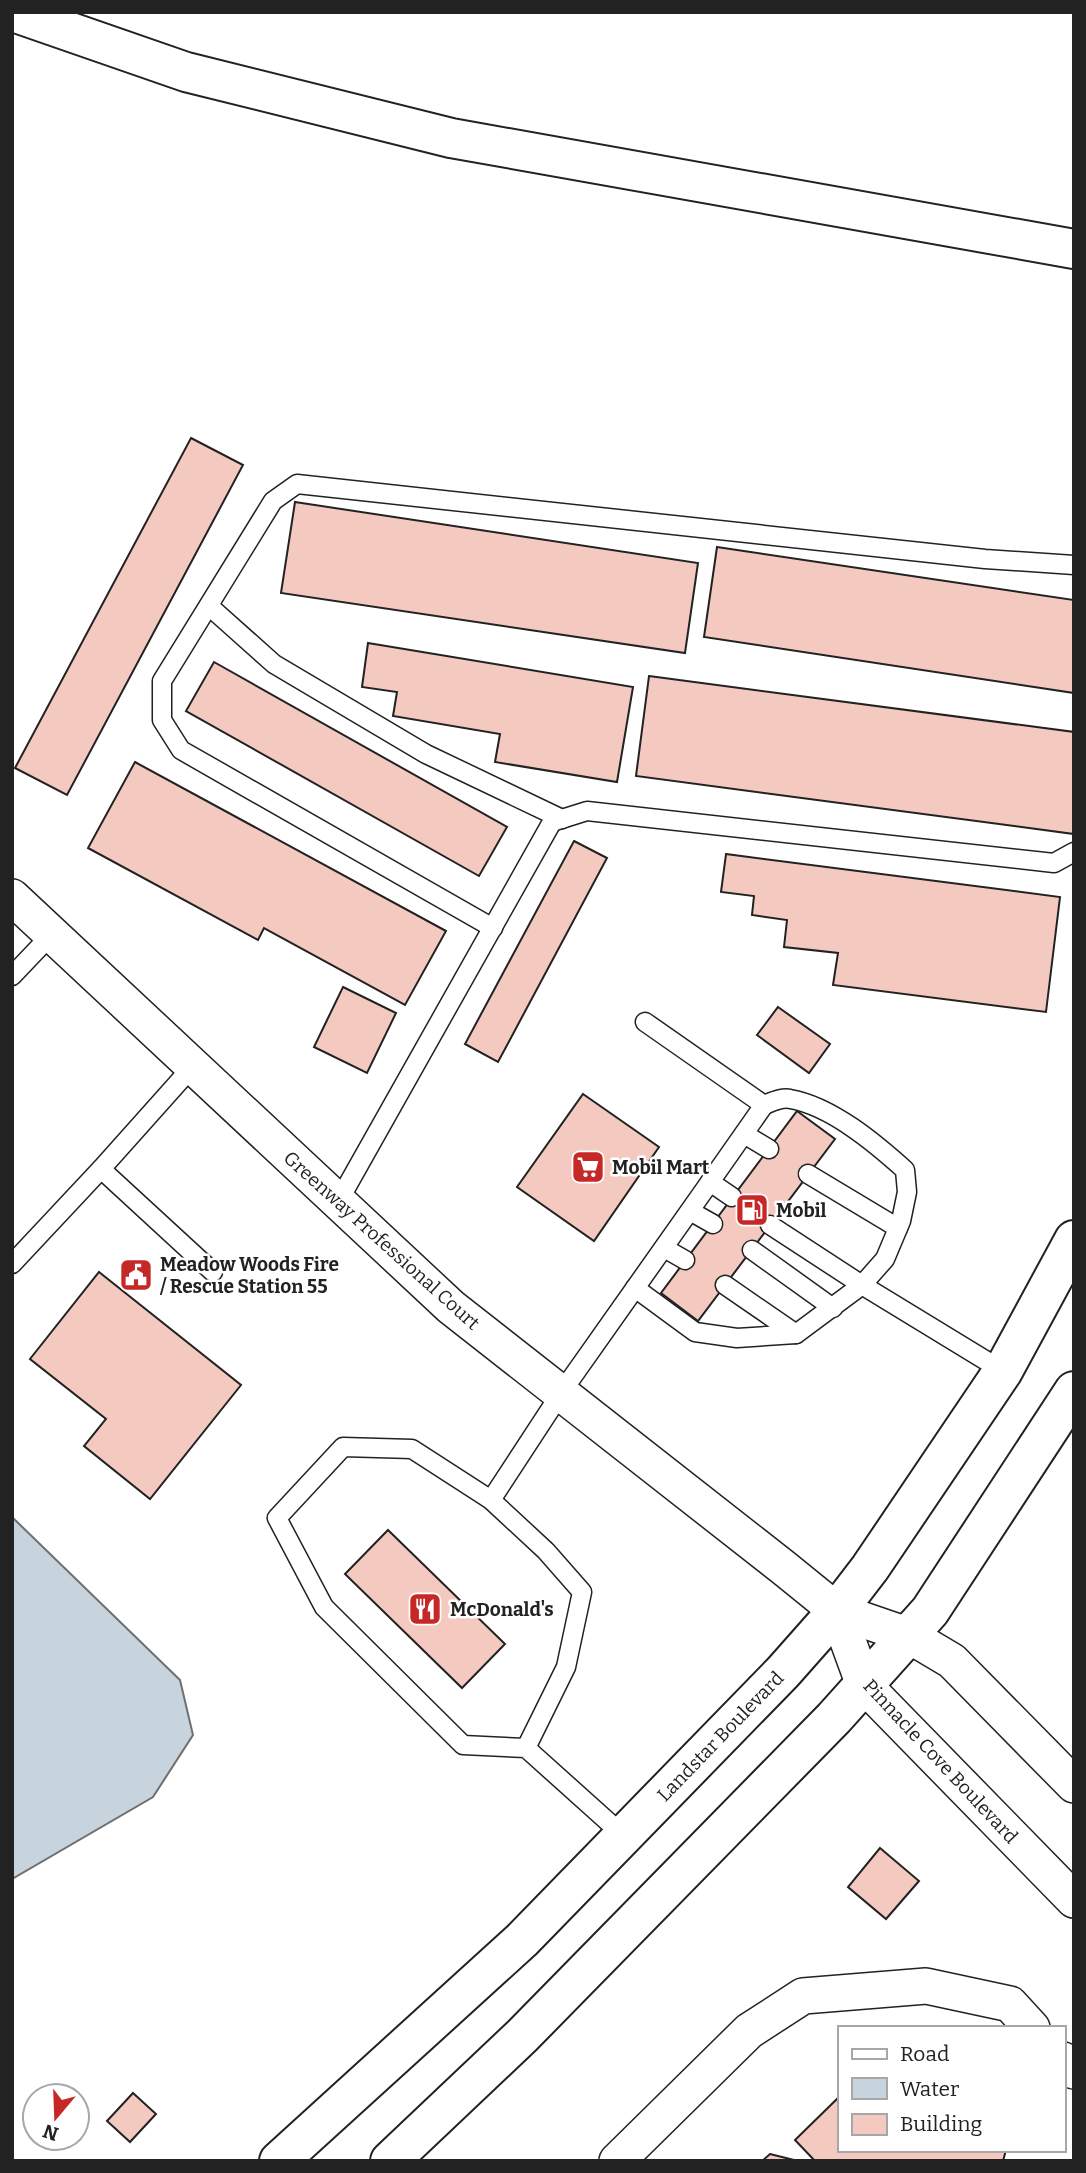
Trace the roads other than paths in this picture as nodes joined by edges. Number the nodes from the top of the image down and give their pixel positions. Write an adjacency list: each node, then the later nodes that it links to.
1 (13, 12): 2 (main road)
2 (1074, 249)
3 (1074, 565): 4 (lane)
4 (208, 606): 5 (lane); 8 (lane)
5 (562, 819): 6 (lane); 8 (lane)
6 (1074, 852)
7 (12, 897): 9 (street, Greenway Professional Court)
8 (493, 928): 20 (lane)
9 (52, 934): 10 (lane); 12 (street, Greenway Professional Court)
10 (12, 976)
11 (646, 1022): 13 (lane)
12 (193, 1066): 16 (lane); 20 (street, Greenway Professional Court)
13 (764, 1104): 14 (lane); 24 (lane)
14 (744, 1134): 15 (lane); 18 (lane)
15 (769, 1149)
16 (100, 1169): 29 (lane); 30 (lane)
17 (808, 1174): 24 (lane)
18 (710, 1182): 19 (lane); 21 (lane)
19 (732, 1197)
20 (338, 1202): 37 (street, Greenway Professional Court)
21 (690, 1211): 22 (lane); 26 (lane)
22 (713, 1224)
23 (770, 1225): 32 (lane)
24 (898, 1228): 32 (lane)
25 (1074, 1240): 36 (main road, Landstar Boulevard)
26 (664, 1248): 28 (lane); 33 (lane)
27 (752, 1250): 34 (lane)
28 (685, 1260)
29 (12, 1264)
30 (213, 1272)
31 (724, 1285): 35 (lane)
32 (862, 1285): 34 (lane); 36 (lane)
33 (635, 1288): 35 (lane); 37 (lane)
34 (833, 1308): 35 (lane)
35 (796, 1334)
36 (1003, 1371): 40 (main road, Landstar Boulevard)
37 (561, 1393): 39 (lane); 40 (street, Greenway Professional Court)
38 (1073, 1396): 41 (main road)
39 (491, 1500): 43 (lane); 43 (lane)
40 (836, 1611): 41 (street); 42 (street, Pinnacle Cove Boulevard); 45 (main road, Landstar Boulevard)
41 (910, 1636): 42 (main road); 44 (street)
42 (864, 1685): 46 (street, Pinnacle Cove Boulevard); 49 (main road)
43 (526, 1748): 45 (lane)
44 (1074, 1785)
45 (624, 1836): 48 (main road, Landstar Boulevard)
46 (1074, 1900)
47 (1030, 2026): 50 (street)
48 (279, 2161)
49 (390, 2161)
50 (617, 2161)

